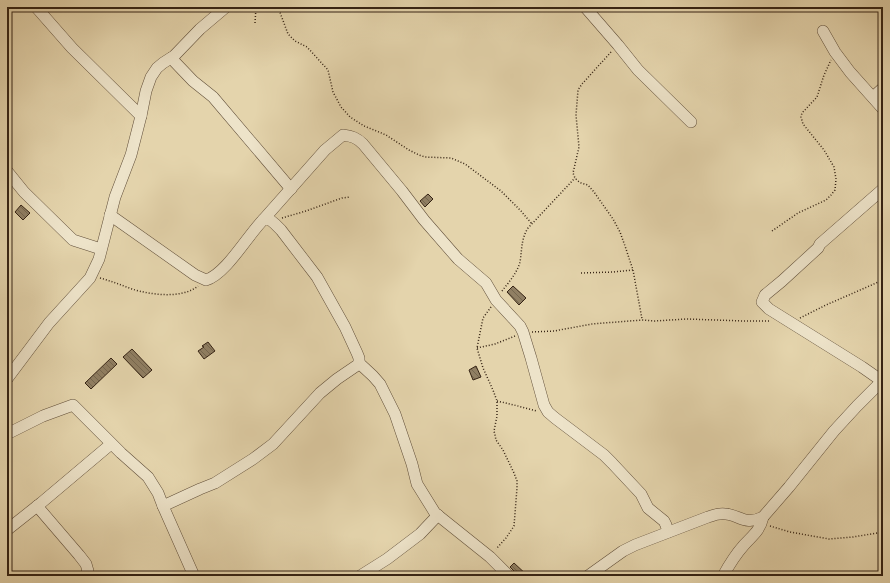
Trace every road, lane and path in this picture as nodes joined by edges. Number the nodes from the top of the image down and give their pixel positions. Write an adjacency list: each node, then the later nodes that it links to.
1 (36, 7): 14 (street)
2 (226, 7): 10 (street)
3 (256, 7): 6 (path)
4 (278, 7): 23 (path)
5 (585, 7): 8 (street)
6 (255, 24)
7 (823, 31): 9 (street)
8 (618, 44): 15 (street); 17 (path)
9 (835, 52): 12 (street); 24 (path)
10 (172, 58): 14 (street); 18 (street)
11 (883, 88): 12 (street)
12 (873, 97): 13 (street)
13 (883, 109)
14 (141, 116): 21 (street)
15 (691, 122)
16 (7, 171): 25 (street)
17 (575, 178): 23 (path); 26 (path)
18 (291, 189): 22 (street); 31 (street)
19 (883, 189): 33 (street)
20 (350, 197): 22 (path)
21 (110, 214): 25 (street); 29 (street)
22 (267, 220): 29 (street); 36 (street)
23 (532, 224): 31 (path)
24 (772, 231)
25 (102, 249): 28 (street)
26 (633, 270): 27 (path); 32 (path)
27 (581, 273)
28 (90, 278): 29 (path); 37 (street)
29 (207, 280)
30 (883, 280): 33 (path)
31 (496, 300): 34 (street); 35 (path)
32 (642, 320): 33 (path); 34 (path)
33 (788, 321): 38 (street)
34 (523, 332): 35 (path); 40 (street)
35 (477, 348): 39 (path)
36 (359, 363): 44 (street); 45 (street)
37 (7, 379)
38 (882, 381): 46 (street)
39 (497, 401): 40 (path); 50 (path)
40 (551, 415): 48 (street)
41 (7, 434): 42 (street)
42 (112, 444): 43 (street); 44 (street)
43 (37, 506): 47 (street); 51 (street)
44 (163, 506): 52 (street)
45 (438, 515): 50 (street); 53 (street)
46 (763, 519): 48 (street); 49 (path); 56 (street)
47 (7, 530)
48 (668, 532): 55 (street)
49 (883, 532)
50 (490, 557): 54 (street)
51 (86, 576)
52 (194, 576)
53 (360, 576)
54 (509, 576)
55 (588, 576)
56 (723, 576)

